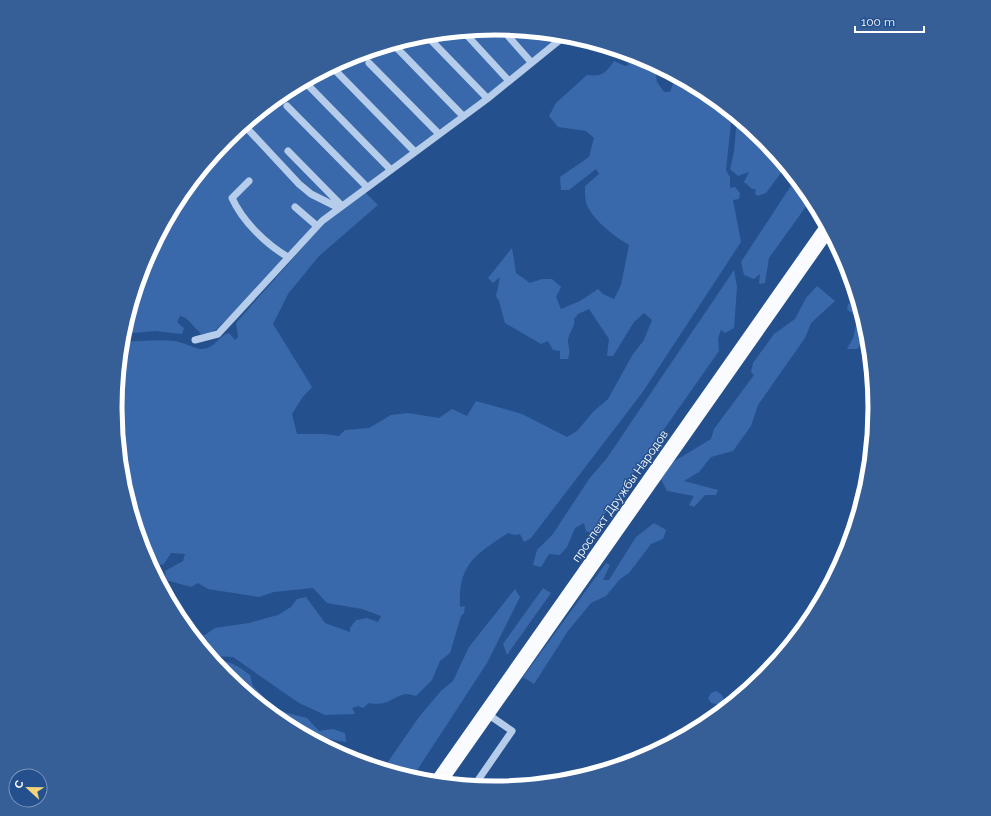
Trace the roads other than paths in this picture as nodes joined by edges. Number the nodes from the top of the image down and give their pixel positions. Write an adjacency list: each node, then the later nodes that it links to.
1 (508, 35): 6 (street)
2 (468, 36): 9 (street)
3 (557, 40): 6 (street)
4 (431, 41): 11 (street)
5 (397, 48): 13 (street)
6 (531, 62): 9 (street)
7 (369, 63): 15 (street)
8 (336, 71): 17 (street)
9 (509, 81): 11 (street)
10 (308, 85): 18 (street)
11 (488, 98): 13 (street)
12 (287, 106): 20 (street)
13 (463, 116): 15 (street)
14 (248, 130): 22 (street)
15 (439, 134): 17 (street)
16 (288, 151): 22 (street)
17 (415, 152): 18 (street)
18 (391, 170): 20 (street)
19 (249, 181): 26 (street)
20 (367, 187): 22 (street)
21 (295, 207): 23 (street)
22 (340, 207): 23 (street)
23 (317, 226): 26 (street)
24 (823, 229): 28 (main road, проспект Дружбы Народов)
25 (826, 236): 28 (main road, проспект Дружбы Народов)
26 (288, 257): 27 (street)
27 (195, 340)
28 (487, 714): 29 (main road, проспект Дружбы Народов); 30 (main road, проспект Дружбы Народов); 31 (street)
29 (438, 777)
30 (445, 778)
31 (478, 780)

